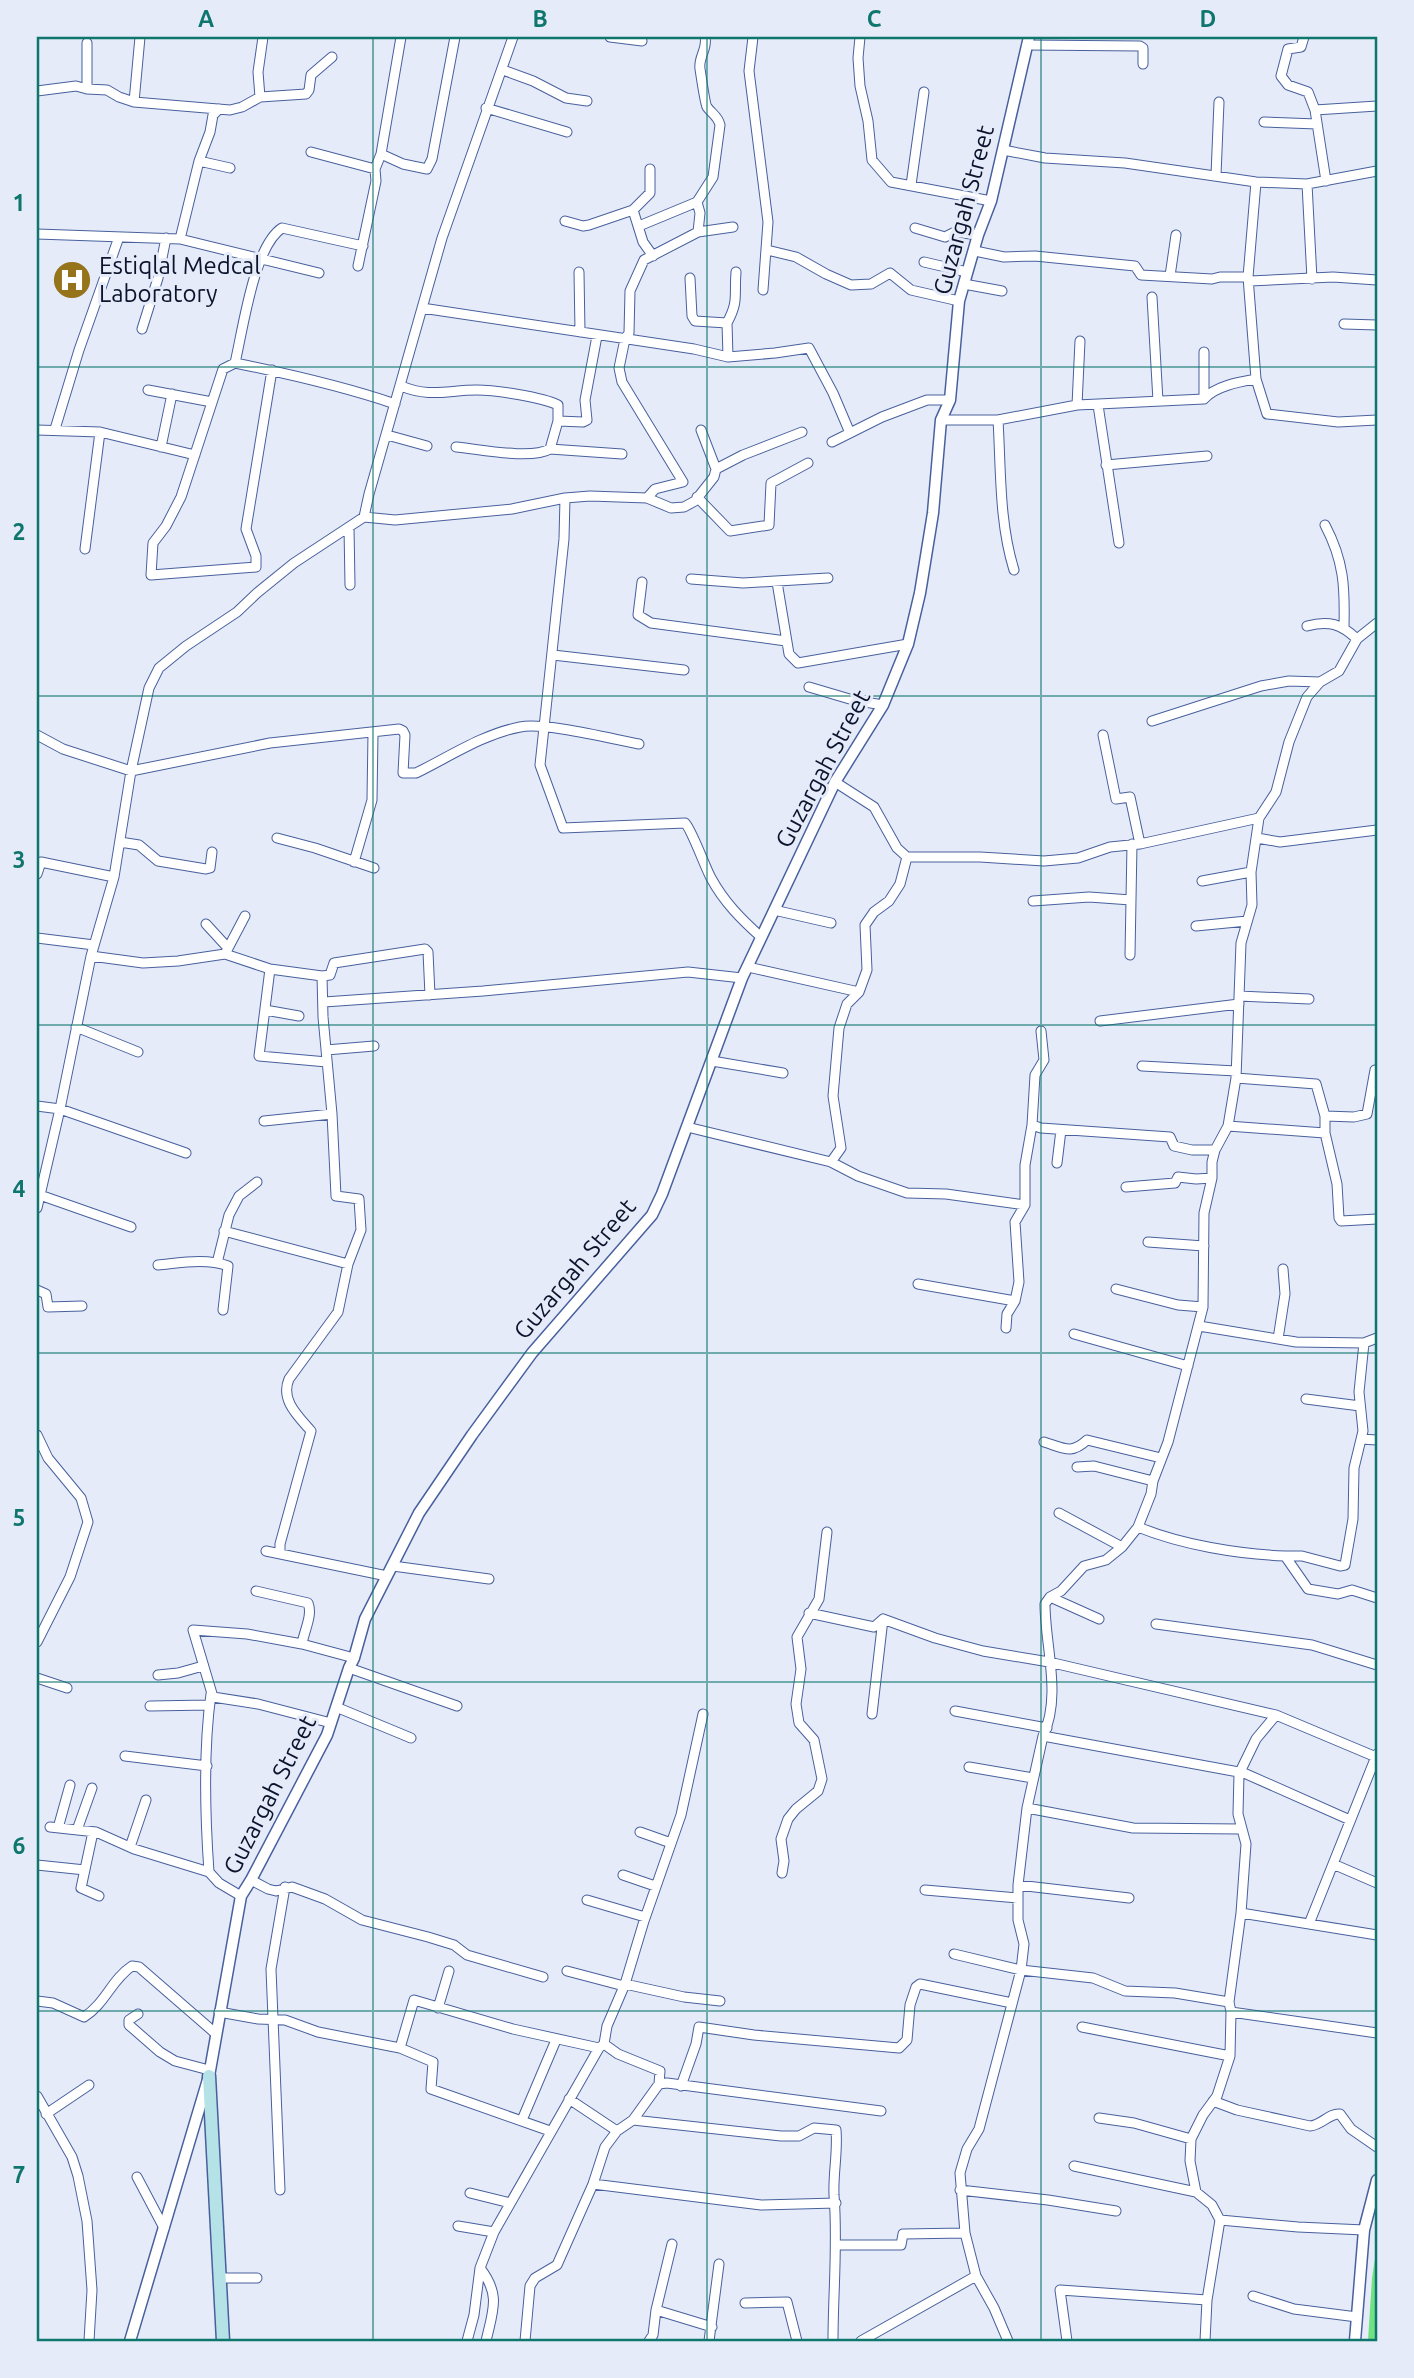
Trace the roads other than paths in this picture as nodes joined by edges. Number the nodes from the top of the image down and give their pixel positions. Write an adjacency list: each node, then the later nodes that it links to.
1 (140, 37): 22 (street)
2 (263, 37): 20 (street)
3 (401, 37): 33 (street)
4 (455, 37): 33 (street)
5 (513, 37): 16 (street)
6 (610, 37): 12 (street)
7 (705, 37): 45 (street)
8 (752, 37): 59 (street)
9 (860, 37): 43 (street)
10 (1304, 37): 27 (street)
11 (1026, 40): 15 (street); 31 (street, Guzargah Street)
12 (642, 41)
13 (87, 43): 17 (street)
14 (332, 57): 20 (street)
15 (1143, 64)
16 (502, 70): 21 (street); 25 (street)
17 (87, 89): 18 (street); 22 (street)
18 (37, 91)
19 (924, 92): 43 (street)
20 (260, 97): 26 (street)
21 (587, 101)
22 (134, 102): 26 (street)
23 (1219, 102): 39 (street)
24 (1377, 106): 27 (street)
25 (486, 108): 30 (street); 79 (street)
26 (219, 109): 34 (street)
27 (1315, 110): 29 (street)
28 (1264, 122): 29 (street)
29 (1317, 124): 40 (street)
30 (567, 132)
31 (1003, 150): 39 (street); 44 (street, Guzargah Street)
32 (311, 152): 36 (street)
33 (381, 154): 36 (street)
34 (199, 161): 35 (street); 57 (street)
35 (230, 168)
36 (375, 169): 58 (street)
37 (650, 169): 46 (street)
38 (1377, 171): 40 (street)
39 (1216, 175): 41 (street)
40 (1326, 181): 42 (street)
41 (1256, 182): 42 (street); 71 (street)
42 (1307, 184): 72 (street)
43 (911, 185): 44 (street)
44 (991, 201): 53 (street, Guzargah Street)
45 (697, 202): 48 (street); 51 (street)
46 (633, 210): 47 (street); 48 (street)
47 (565, 221)
48 (639, 226): 61 (street)
49 (733, 227): 51 (street)
50 (915, 228): 53 (street)
51 (698, 232): 61 (street)
52 (37, 234): 55 (street)
53 (978, 235): 60 (street, Guzargah Street)
54 (1176, 235): 69 (street)
55 (119, 237): 56 (street); 107 (street)
56 (166, 238): 57 (street); 83 (street)
57 (180, 239): 62 (street)
58 (363, 246): 62 (street); 64 (street)
59 (767, 250): 75 (street); 78 (street)
60 (975, 251): 67 (street, Guzargah Street); 69 (street)
61 (653, 256): 86 (street)
62 (260, 257): 68 (street); 90 (street)
63 (924, 262): 67 (street)
64 (358, 267)
65 (579, 272): 84 (street)
66 (736, 272): 80 (street)
67 (967, 272): 74 (street, Guzargah Street)
68 (319, 273)
69 (1170, 276): 71 (street)
70 (690, 278): 80 (street)
71 (1249, 279): 72 (street); 92 (street)
72 (1312, 279): 73 (street)
73 (1377, 279)
74 (964, 284): 76 (street); 78 (street, Guzargah Street)
75 (763, 290)
76 (1002, 291)
77 (1152, 297): 98 (street)
78 (959, 301): 97 (street, Guzargah Street)
79 (422, 308): 84 (street); 93 (street)
80 (727, 323): 89 (street)
81 (1344, 324): 82 (street)
82 (1377, 326)
83 (142, 329)
84 (580, 332): 85 (street)
85 (597, 336): 86 (street); 106 (street)
86 (625, 339): 89 (street); 127 (street)
87 (1080, 341): 101 (street)
88 (1204, 352): 96 (street)
89 (728, 357): 112 (street)
90 (235, 363): 91 (street); 99 (street)
91 (272, 370): 100 (street); 120 (street)
92 (1256, 379): 96 (street); 105 (street)
93 (401, 386): 100 (street); 106 (street)
94 (148, 390): 95 (street)
95 (172, 394): 99 (street); 116 (street)
96 (1204, 399): 98 (street)
97 (950, 400): 103 (street, Guzargah Street); 112 (street)
98 (1158, 401): 102 (street)
99 (212, 402): 120 (street)
100 (395, 404): 113 (street)
101 (1077, 405): 102 (street); 104 (street)
102 (1098, 405): 123 (street)
103 (941, 419): 104 (street); 144 (street, Guzargah Street)
104 (998, 420): 133 (street)
105 (1377, 420)
106 (558, 421): 118 (street)
107 (55, 429): 108 (street); 110 (street)
108 (37, 430)
109 (701, 430): 124 (street)
110 (100, 432): 116 (street); 132 (street)
111 (802, 432): 124 (street)
112 (850, 433): 114 (street)
113 (387, 435): 115 (street); 128 (street)
114 (832, 442)
115 (427, 446)
116 (161, 447): 120 (street)
117 (456, 447): 118 (street)
118 (550, 449): 119 (street)
119 (622, 454)
120 (195, 455)
121 (1208, 456): 123 (street)
122 (808, 463): 125 (street)
123 (1106, 465): 131 (street)
124 (716, 469): 125 (street)
125 (697, 497): 127 (street)
126 (565, 498): 127 (street); 128 (street); 145 (street)
127 (647, 498)
128 (364, 517): 130 (street)
129 (1325, 526): 141 (street)
130 (349, 527): 138 (street); 156 (street)
131 (1119, 543)
132 (85, 549)
133 (1014, 570)
134 (828, 578): 137 (street)
135 (691, 579): 137 (street)
136 (642, 582): 143 (street)
137 (777, 582): 143 (street)
138 (350, 585)
139 (1377, 623): 142 (street)
140 (1307, 626): 141 (street)
141 (1345, 627): 142 (street)
142 (1357, 639): 147 (street)
143 (786, 641): 144 (street)
144 (908, 644): 149 (street, Guzargah Street)
145 (552, 655): 146 (street); 151 (street)
146 (684, 670)
147 (1320, 682): 150 (street); 158 (street)
148 (809, 687): 149 (street)
149 (883, 705): 157 (street, Guzargah Street)
150 (1152, 722)
151 (544, 727): 152 (street); 155 (street); 180 (street)
152 (373, 733): 156 (street); 166 (street)
153 (37, 735): 156 (street)
154 (1103, 735): 163 (street)
155 (639, 744)
156 (131, 771): 162 (street)
157 (835, 782): 165 (street); 174 (street, Guzargah Street)
158 (1259, 818): 161 (street); 163 (street)
159 (1377, 830): 161 (street)
160 (277, 838): 166 (street)
161 (1256, 838): 168 (street)
162 (120, 842): 164 (street); 170 (street)
163 (1136, 844): 165 (street); 172 (street)
164 (212, 852)
165 (906, 857): 190 (street)
166 (354, 862): 167 (street)
167 (374, 868)
168 (1251, 872): 171 (street); 176 (street)
169 (37, 874): 170 (street)
170 (114, 877): 182 (street)
171 (1202, 881)
172 (1131, 900): 173 (street); 184 (street)
173 (1033, 901)
174 (774, 910): 177 (street); 180 (street, Guzargah Street)
175 (245, 916): 183 (street)
176 (1247, 921): 179 (street); 193 (street)
177 (831, 923)
178 (206, 924): 183 (street)
179 (1196, 926)
180 (761, 937): 186 (street, Guzargah Street)
181 (37, 938): 182 (street)
182 (94, 945): 185 (street)
183 (227, 951): 185 (street); 187 (street)
184 (1130, 955)
185 (91, 956): 198 (street)
186 (748, 967): 189 (street, Guzargah Street); 190 (street)
187 (270, 969): 188 (street); 195 (street)
188 (322, 976): 191 (street); 194 (street)
189 (742, 978): 191 (street); 203 (street, Guzargah Street)
190 (859, 992): 222 (street)
191 (430, 995): 194 (street)
192 (1309, 999): 193 (street)
193 (1239, 1000): 197 (street); 208 (street)
194 (324, 1002): 201 (street)
195 (265, 1010): 196 (street); 204 (street)
196 (299, 1016)
197 (1100, 1021)
198 (76, 1027): 202 (street); 211 (street)
199 (1041, 1031): 215 (street)
200 (374, 1046): 201 (street)
201 (326, 1049): 204 (street)
202 (138, 1052)
203 (712, 1061): 207 (street); 217 (street, Guzargah Street)
204 (327, 1062): 212 (street)
205 (1142, 1066): 208 (street)
206 (1376, 1070): 210 (street)
207 (783, 1073)
208 (1236, 1074): 213 (street); 216 (street)
209 (37, 1106): 211 (street)
210 (1373, 1107): 213 (street)
211 (60, 1110): 221 (street); 227 (street)
212 (332, 1114): 214 (street); 236 (street)
213 (1325, 1116): 219 (street)
214 (264, 1121)
215 (1032, 1125): 218 (street); 228 (street)
216 (1228, 1126): 219 (street); 220 (street)
217 (687, 1127): 222 (street); 269 (street, Guzargah Street)
218 (1061, 1130): 220 (street); 223 (street)
219 (1325, 1133): 230 (street)
220 (1215, 1150): 224 (street)
221 (186, 1153)
222 (831, 1162): 228 (street)
223 (1057, 1163)
224 (1212, 1178): 226 (street); 234 (street)
225 (257, 1182): 232 (street)
226 (1126, 1187)
227 (38, 1194): 229 (street); 231 (street)
228 (1025, 1205): 242 (street)
229 (37, 1208)
230 (1377, 1220)
231 (131, 1227)
232 (224, 1231): 235 (street); 236 (street)
233 (1148, 1242): 234 (street)
234 (1204, 1247): 244 (street)
235 (216, 1263): 237 (street); 245 (street)
236 (348, 1264): 267 (street)
237 (158, 1265)
238 (1283, 1269): 250 (street)
239 (918, 1284): 242 (street)
240 (1116, 1289): 244 (street)
241 (37, 1290): 243 (street)
242 (1015, 1301): 247 (street)
243 (82, 1306)
244 (1203, 1307): 246 (street)
245 (223, 1310)
246 (1199, 1326): 250 (street); 252 (street)
247 (1006, 1328)
248 (1074, 1334): 252 (street)
249 (1377, 1338): 251 (street)
250 (1278, 1339): 251 (street)
251 (1364, 1343): 254 (street)
252 (1188, 1366): 259 (street)
253 (1306, 1399): 254 (street)
254 (1360, 1406): 256 (street)
255 (37, 1435): 278 (street)
256 (1361, 1438): 257 (street); 268 (street)
257 (1377, 1440)
258 (1044, 1442): 259 (street)
259 (1161, 1458): 261 (street)
260 (1077, 1467): 261 (street)
261 (1153, 1481): 263 (street)
262 (1059, 1513): 265 (street)
263 (1138, 1527): 265 (street); 268 (street)
264 (827, 1532): 274 (street)
265 (1122, 1548): 272 (street)
266 (266, 1550): 267 (street)
267 (280, 1553): 269 (street)
268 (1286, 1556): 273 (street)
269 (390, 1571): 270 (street); 282 (street, Guzargah Street)
270 (489, 1579)
271 (256, 1591): 280 (street)
272 (1050, 1597): 276 (street); 281 (street)
273 (1377, 1598)
274 (809, 1613): 275 (street); 321 (street)
275 (883, 1619): 281 (street); 295 (street)
276 (1099, 1619)
277 (1156, 1625): 283 (street)
278 (41, 1626): 279 (street)
279 (37, 1642)
280 (302, 1644): 282 (street); 284 (street)
281 (1049, 1662): 296 (street); 298 (street)
282 (352, 1663): 291 (street); 292 (street, Guzargah Street)
283 (1377, 1665)
284 (203, 1666): 285 (street); 288 (street)
285 (158, 1675)
286 (37, 1678): 287 (street)
287 (67, 1688)
288 (211, 1694): 289 (street); 297 (street)
289 (209, 1705): 290 (street); 302 (street)
290 (150, 1706)
291 (457, 1706)
292 (336, 1707): 297 (street, Guzargah Street); 299 (street)
293 (955, 1711): 298 (street)
294 (703, 1714): 315 (street)
295 (872, 1714)
296 (1276, 1715): 301 (street); 304 (street)
297 (331, 1723): 323 (street, Guzargah Street)
298 (1045, 1732): 304 (street); 305 (street)
299 (411, 1738)
300 (125, 1756): 302 (street)
301 (1377, 1756): 310 (street)
302 (207, 1766): 320 (street)
303 (969, 1767): 305 (street)
304 (1239, 1774): 310 (street); 311 (street)
305 (1033, 1778): 309 (street)
306 (70, 1785): 312 (street)
307 (92, 1787): 312 (street)
308 (146, 1800): 316 (street)
309 (1027, 1808): 311 (street); 325 (street)
310 (1350, 1821): 317 (street)
311 (1241, 1829): 334 (street)
312 (77, 1830): 313 (street)
313 (93, 1832): 316 (street); 319 (street)
314 (640, 1832): 315 (street)
315 (671, 1843): 326 (street)
316 (130, 1847): 320 (street)
317 (1333, 1864): 324 (street); 336 (street)
318 (37, 1865): 319 (street)
319 (85, 1870): 329 (street)
320 (209, 1872): 330 (street)
321 (782, 1873)
322 (623, 1875): 326 (street)
323 (251, 1880): 327 (street); 330 (street, Guzargah Street)
324 (1377, 1882)
325 (1018, 1885): 331 (street); 332 (street)
326 (655, 1886): 335 (street)
327 (285, 1887): 342 (street); 351 (street)
328 (925, 1890): 331 (street)
329 (100, 1896)
330 (241, 1896): 349 (street, Guzargah Street)
331 (1018, 1898): 339 (street)
332 (1129, 1898)
333 (587, 1900): 335 (street)
334 (1241, 1913): 336 (street); 347 (street)
335 (645, 1917): 343 (street)
336 (1309, 1924): 337 (street)
337 (1377, 1935)
338 (954, 1954): 339 (street)
339 (1021, 1970): 346 (street); 347 (street)
340 (449, 1971): 348 (street)
341 (567, 1971): 343 (street)
342 (542, 1978)
343 (625, 1985): 345 (street); 356 (street)
344 (37, 2001): 353 (street)
345 (720, 2001)
346 (1012, 2003): 362 (street); 380 (street)
347 (1230, 2007): 354 (street); 358 (street)
348 (438, 2008): 355 (street); 357 (street)
349 (219, 2012): 351 (street); 353 (street, Guzargah Street)
350 (138, 2014): 359 (street)
351 (272, 2021): 357 (street); 379 (street)
352 (1083, 2027): 358 (street)
353 (215, 2033): 359 (street, Guzargah Street)
354 (1377, 2033)
355 (556, 2040): 356 (street); 369 (street)
356 (601, 2046): 360 (street); 364 (street)
357 (400, 2048): 369 (street)
358 (1230, 2056): 365 (street)
359 (209, 2073): 388 (street, Guzargah Street); 398 (main road)
360 (659, 2084): 362 (street); 370 (street)
361 (89, 2085): 367 (street)
362 (681, 2086): 366 (street)
363 (37, 2096): 367 (street)
364 (569, 2099): 371 (street); 372 (street)
365 (1213, 2101): 373 (street); 374 (street)
366 (881, 2111)
367 (46, 2113): 405 (street)
368 (1100, 2118): 373 (street)
369 (522, 2120): 371 (street)
370 (633, 2120): 372 (street); 384 (street)
371 (550, 2131): 383 (street)
372 (617, 2131): 378 (street)
373 (1191, 2139): 381 (street)
374 (1377, 2147)
375 (1074, 2166): 381 (street)
376 (137, 2177): 388 (street)
377 (1377, 2180): 389 (street)
378 (593, 2184): 384 (street); 410 (street)
379 (280, 2190)
380 (960, 2190): 385 (street); 391 (street)
381 (1196, 2192): 386 (street)
382 (470, 2193): 383 (street)
383 (510, 2203): 390 (street)
384 (836, 2203): 393 (street)
385 (1116, 2211)
386 (1220, 2220): 389 (street); 400 (street)
387 (458, 2225): 390 (street)
388 (164, 2228): 406 (street, Guzargah Street)
389 (1364, 2230): 403 (street)
390 (494, 2232): 395 (street)
391 (965, 2233): 393 (street); 396 (street)
392 (672, 2244): 402 (street)
393 (836, 2245): 414 (street)
394 (719, 2264): 404 (street)
395 (480, 2267): 408 (street); 409 (street)
396 (976, 2276): 415 (street); 416 (street)
397 (257, 2277): 398 (street)
398 (220, 2278): 407 (main road)
399 (1253, 2296): 403 (street)
400 (1207, 2300): 417 (street); 418 (street)
401 (745, 2303): 413 (street)
402 (656, 2310): 404 (street); 411 (street)
403 (1357, 2316): 419 (street)
404 (712, 2327): 412 (street)
405 (89, 2341)
406 (130, 2341)
407 (223, 2341)
408 (467, 2341)
409 (486, 2341)
410 (525, 2341)
411 (649, 2341)
412 (709, 2341)
413 (797, 2341)
414 (833, 2341)
415 (861, 2341)
416 (1008, 2341)
417 (1067, 2341)
418 (1205, 2341)
419 (1355, 2341)

